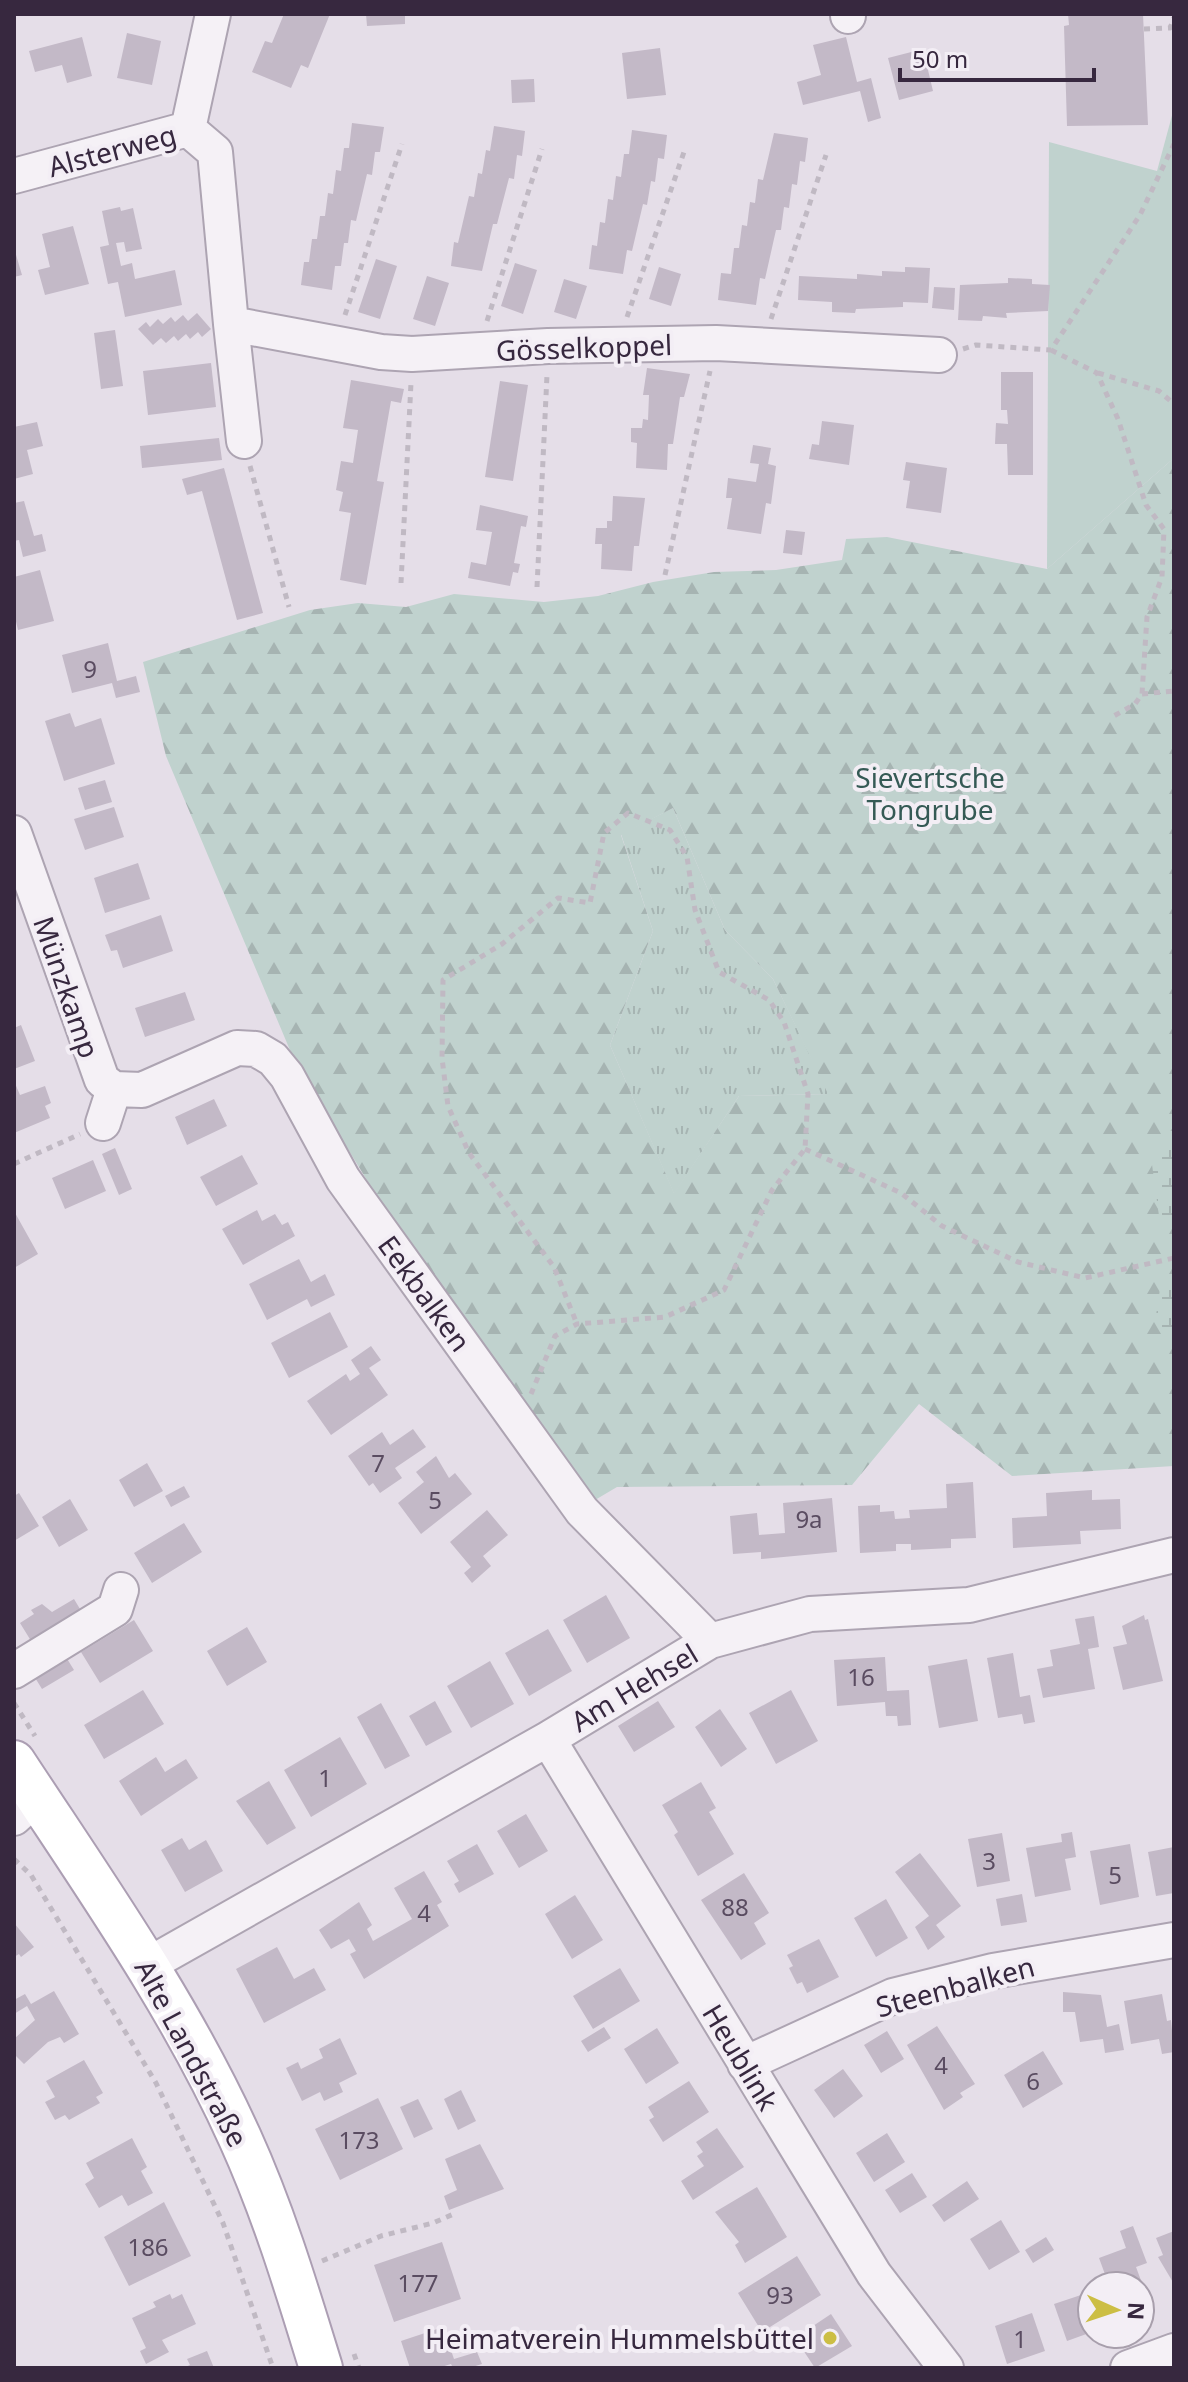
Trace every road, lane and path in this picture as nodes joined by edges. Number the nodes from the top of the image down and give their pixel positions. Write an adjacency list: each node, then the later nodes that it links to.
1 (213, 14): 4 (street, Alsterweg)
2 (1174, 18): 3 (path)
3 (1144, 29)
4 (188, 129): 10 (street, Alsterweg); 11 (street)
5 (402, 144): 12 (path)
6 (1174, 144): 17 (path)
7 (542, 149): 18 (path)
8 (684, 152): 14 (path)
9 (826, 155): 16 (path)
10 (14, 176)
11 (231, 324): 12 (street, Gösselkoppel); 23 (street)
12 (335, 343): 19 (street, Gösselkoppel)
13 (716, 343): 14 (street, Gösselkoppel); 16 (street, Gösselkoppel); 24 (path)
14 (618, 344): 15 (street, Gösselkoppel)
15 (548, 346): 18 (street, Gösselkoppel); 26 (path)
16 (762, 346): 20 (street, Gösselkoppel)
17 (1051, 350): 20 (path); 21 (path)
18 (476, 352): 19 (street, Gösselkoppel)
19 (412, 354): 25 (path)
20 (939, 355)
21 (1097, 373): 22 (path); 29 (path)
22 (1174, 404)
23 (244, 441): 27 (path)
24 (665, 575)
25 (401, 583)
26 (537, 587)
27 (289, 607)
28 (1174, 691): 29 (path)
29 (1142, 694): 30 (path)
30 (1112, 717)
31 (14, 833): 32 (street, Münzkamp)
32 (114, 1089): 33 (street); 38 (street, Eekbalken)
33 (103, 1123): 35 (path)
34 (805, 1149): 36 (path); 37 (path); 37 (path)
35 (14, 1164)
36 (1174, 1258)
37 (577, 1324): 38 (path)
38 (513, 1415): 41 (street, Eekbalken)
39 (1174, 1555): 41 (street, Am Hehsel)
40 (121, 1590): 42 (street)
41 (710, 1641): 43 (street, Am Hehsel)
42 (14, 1671)
43 (548, 1739): 48 (street, Am Hehsel); 49 (street, Heublink)
44 (14, 1762): 45 (main road, Alte Landstraße)
45 (25, 1807): 48 (main road, Alte Landstraße)
46 (14, 1859): 53 (path)
47 (1174, 1940): 49 (street, Steenbalken)
48 (146, 1966): 51 (main road, Alte Landstraße)
49 (745, 2064): 55 (street, Heublink)
50 (456, 2213): 51 (path)
51 (292, 2274): 54 (main road, Alte Landstraße)
52 (1174, 2351): 56 (street)
53 (273, 2368)
54 (321, 2368)
55 (946, 2368)
56 (1128, 2368)

